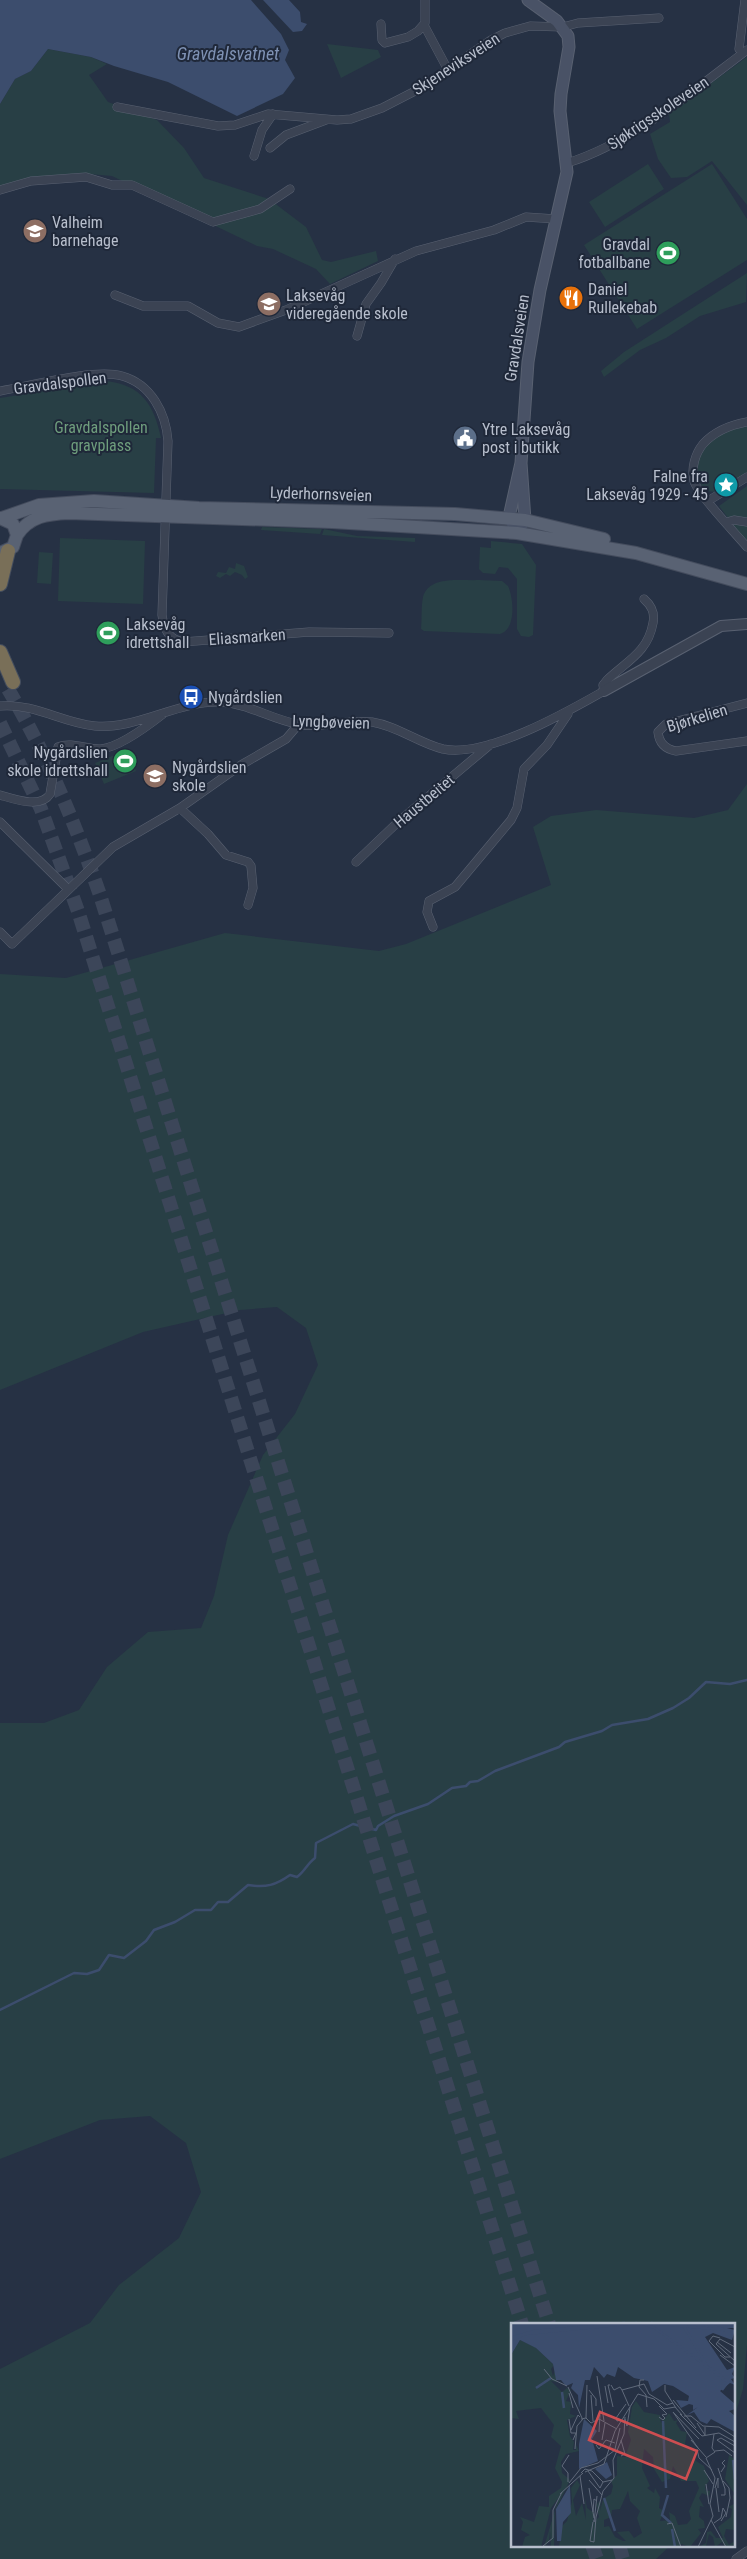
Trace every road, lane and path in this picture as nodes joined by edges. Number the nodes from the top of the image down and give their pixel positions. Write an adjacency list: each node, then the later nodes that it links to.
1 (425, 0): 6 (street)
2 (528, 0): 7 (main road)
3 (745, 0): 8 (street, Sjøkrigsskoleveien)
4 (659, 18): 7 (street)
5 (381, 24): 6 (street)
6 (424, 25): 9 (street)
7 (563, 27): 9 (street, Skjeneviksveien); 15 (main road, Gravdalsveien)
8 (745, 52): 15 (street, Sjøkrigsskoleveien)
9 (448, 70): 12 (street, Skjeneviksveien)
10 (117, 107): 11 (street, Skjeneviksveien)
11 (273, 114): 12 (street, Skjeneviksveien); 14 (street)
12 (328, 119): 13 (street)
13 (270, 148)
14 (254, 156)
15 (567, 163): 18 (main road, Gravdalsveien)
16 (290, 189): 17 (street)
17 (0, 190)
18 (556, 219): 19 (street); 24 (main road, Gravdalsveien)
19 (394, 259): 20 (street); 21 (street)
20 (115, 295)
21 (357, 336)
22 (0, 391): 27 (street, Gravdalspollen)
23 (747, 422): 26 (street)
24 (521, 463): 29 (main road, Gravdalsveien); 30 (main road, Gravdalsveien)
25 (747, 477): 26 (street)
26 (708, 501): 31 (street)
27 (165, 510): 28 (main road, Lyderhornsveien); 29 (main road, Lyderhornsveien); 33 (main road, Lyderhornsveien); 34 (main road, Lyderhornsveien); 42 (street, Eliasmarken)
28 (1, 518): 34 (main road)
29 (509, 518): 30 (main road, Lyderhornsveien); 33 (main road)
30 (525, 520): 33 (main road); 37 (main road, Lyderhornsveien)
31 (727, 522): 32 (street); 35 (street)
32 (747, 522)
33 (517, 533): 37 (main road, Lyderhornsveien)
34 (17, 536): 36 (main road, Lyderhornsveien)
35 (747, 547)
36 (4, 552): 38 (highway)
37 (636, 553): 39 (main road, Lyderhornsveien)
38 (0, 584)
39 (747, 584)
40 (644, 599): 45 (street, Lyngbøveien)
41 (747, 624): 45 (street, Lyngbøveien)
42 (389, 633)
43 (0, 652): 44 (highway)
44 (7, 683)
45 (604, 691): 49 (street, Lyngbøveien)
46 (747, 703): 52 (street, Bjørkelien)
47 (0, 706): 48 (street, Lyngbøveien)
48 (167, 711): 50 (street, Lyngbøveien); 53 (street)
49 (569, 712): 51 (street, Lyngbøveien); 59 (street, Lyngbøveien)
50 (298, 725): 51 (street, Lyngbøveien); 54 (street)
51 (495, 741): 56 (street, Haustbeitet)
52 (747, 741)
53 (0, 795)
54 (180, 808): 57 (street); 58 (street)
55 (0, 822): 57 (street)
56 (356, 862)
57 (68, 889): 60 (street)
58 (248, 904)
59 (433, 927)
60 (0, 932)
61 (747, 2551): 62 (street)
62 (736, 2559)

